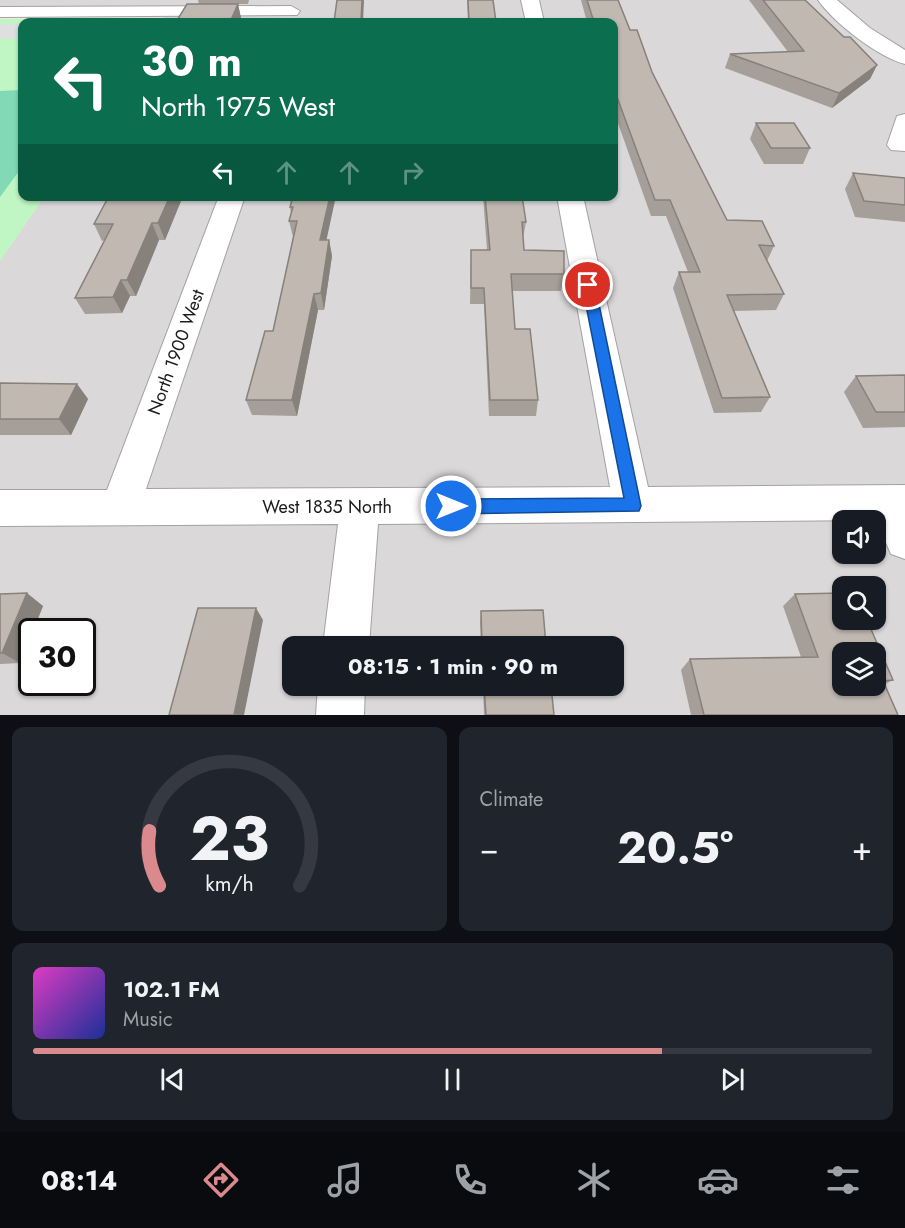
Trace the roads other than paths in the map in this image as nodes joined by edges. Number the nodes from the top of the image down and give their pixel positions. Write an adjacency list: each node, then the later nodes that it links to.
1 (531, 0): 6 (street)
2 (827, 0): 7 (street)
3 (16, 8): 5 (street)
4 (291, 11): 5 (street)
5 (49, 17)
6 (534, 18)
7 (905, 58)
8 (905, 121): 9 (street)
9 (899, 145)
10 (230, 201): 16 (street, North 1900 West)
11 (571, 201): 13 (street)
12 (896, 503): 13 (street, West 1835 North); 17 (street)
13 (633, 506): 14 (street, West 1835 North)
14 (360, 507): 16 (street, West 1835 North); 18 (street)
15 (0, 508): 16 (street, West 1835 North)
16 (120, 508)
17 (905, 540)
18 (347, 636)
19 (341, 696): 20 (street)
20 (339, 715)

